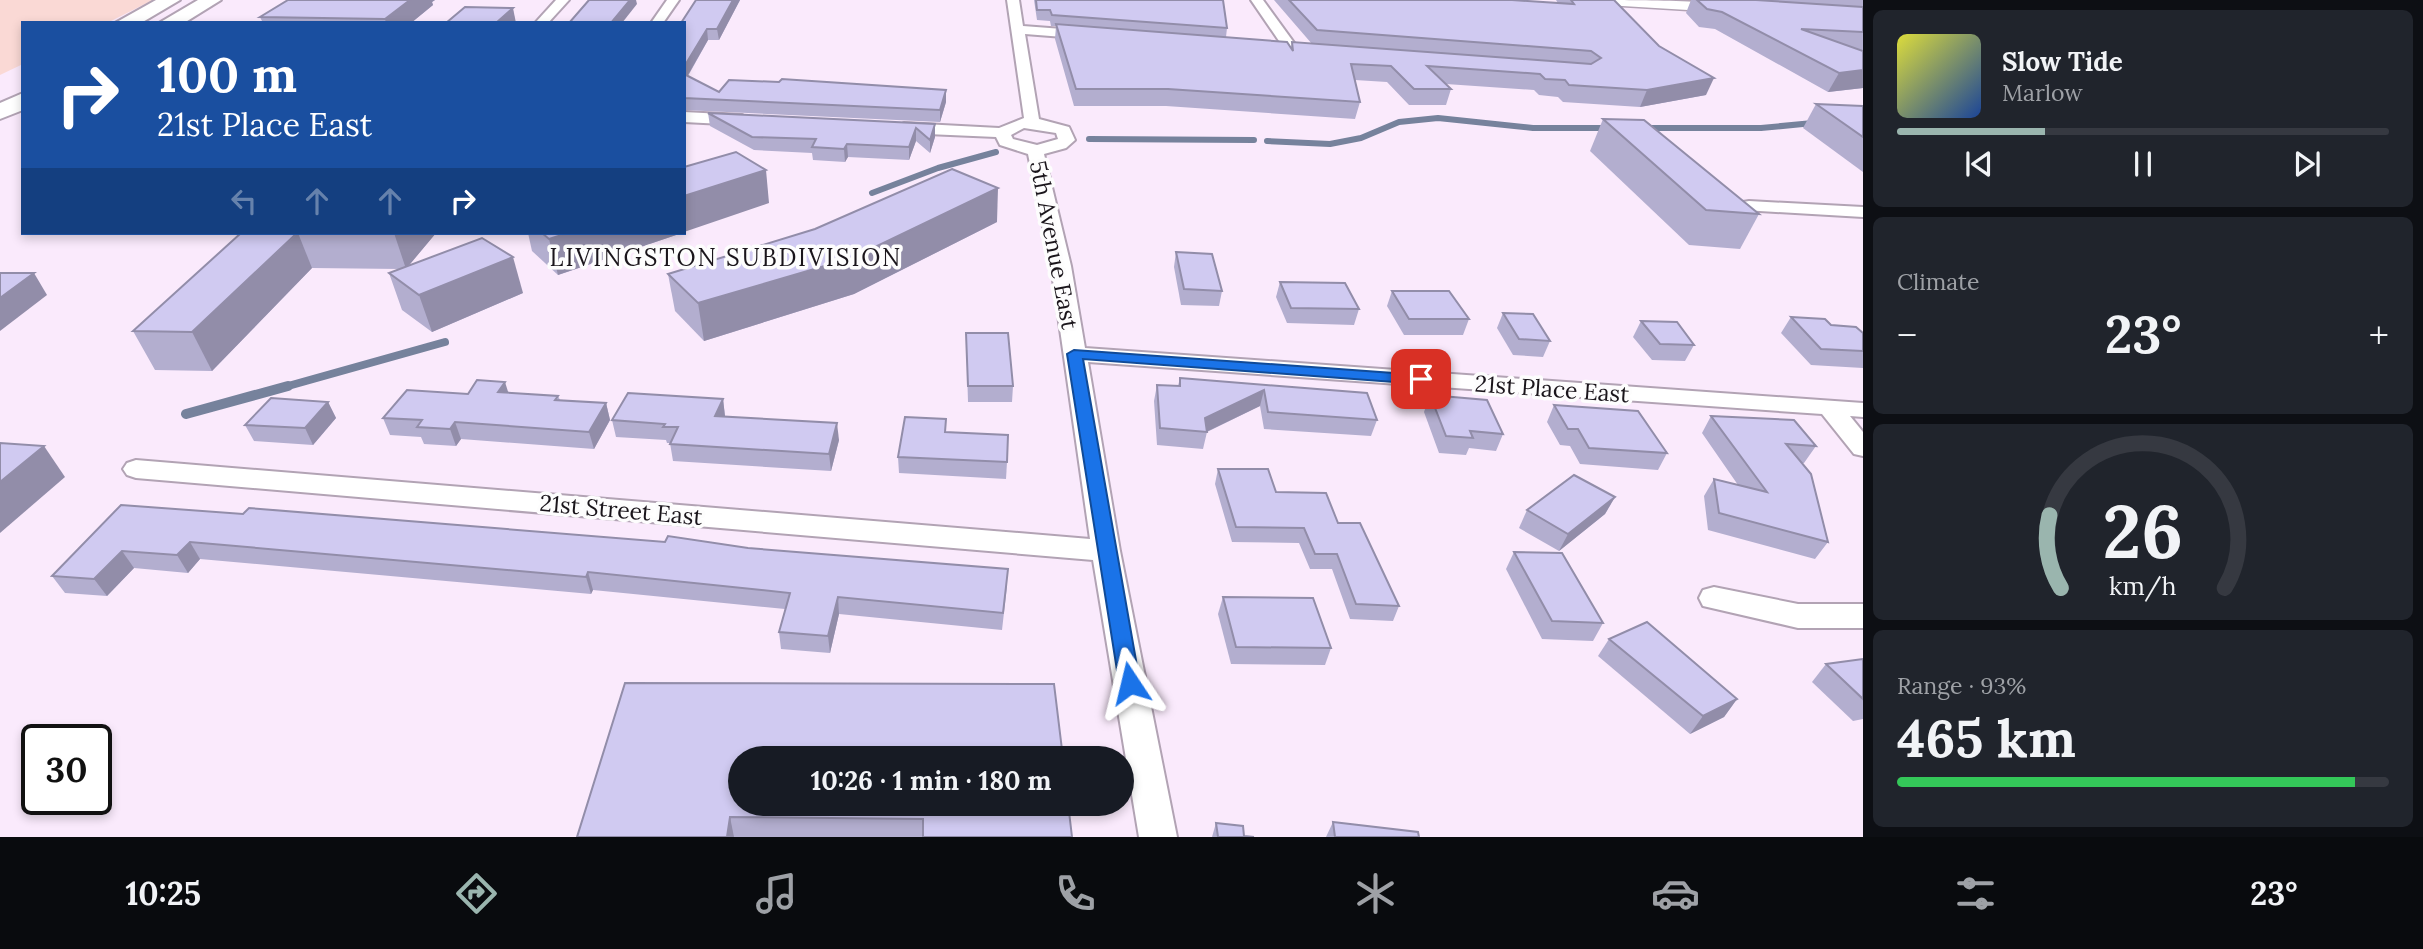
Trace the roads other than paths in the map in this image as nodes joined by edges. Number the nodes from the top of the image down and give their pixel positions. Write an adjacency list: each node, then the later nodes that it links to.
1 (171, 0): 10 (highway)
2 (212, 0): 11 (highway)
3 (563, 0): 12 (street)
4 (673, 0): 13 (street)
5 (1013, 0): 14 (street, 5th Avenue East)
6 (1258, 0): 16 (street)
7 (1606, 0): 8 (main road)
8 (1732, 4): 9 (main road)
9 (1760, 10)
10 (129, 21)
11 (173, 21)
12 (543, 21)
13 (658, 21)
14 (1020, 30): 15 (street); 24 (street, 5th Avenue East)
15 (1102, 36)
16 (1293, 51)
17 (21, 101): 19 (highway)
18 (21, 107): 19 (highway)
19 (0, 114)
20 (686, 117): 21 (street)
21 (753, 120)
22 (888, 127): 23 (street)
23 (1002, 133): 24 (street); 24 (street)
24 (1034, 136): 27 (street, 5th Avenue East)
25 (1749, 206): 26 (street)
26 (1863, 212)
27 (1074, 354): 28 (street, 21st Place East); 32 (street, 5th Avenue East)
28 (1830, 409): 29 (street, 21st Place East); 30 (street)
29 (1863, 410)
30 (1863, 447)
31 (136, 469): 32 (street, 21st Street East)
32 (1106, 551): 35 (street, 5th Avenue East)
33 (1714, 598): 34 (street)
34 (1863, 616)
35 (1158, 837)

